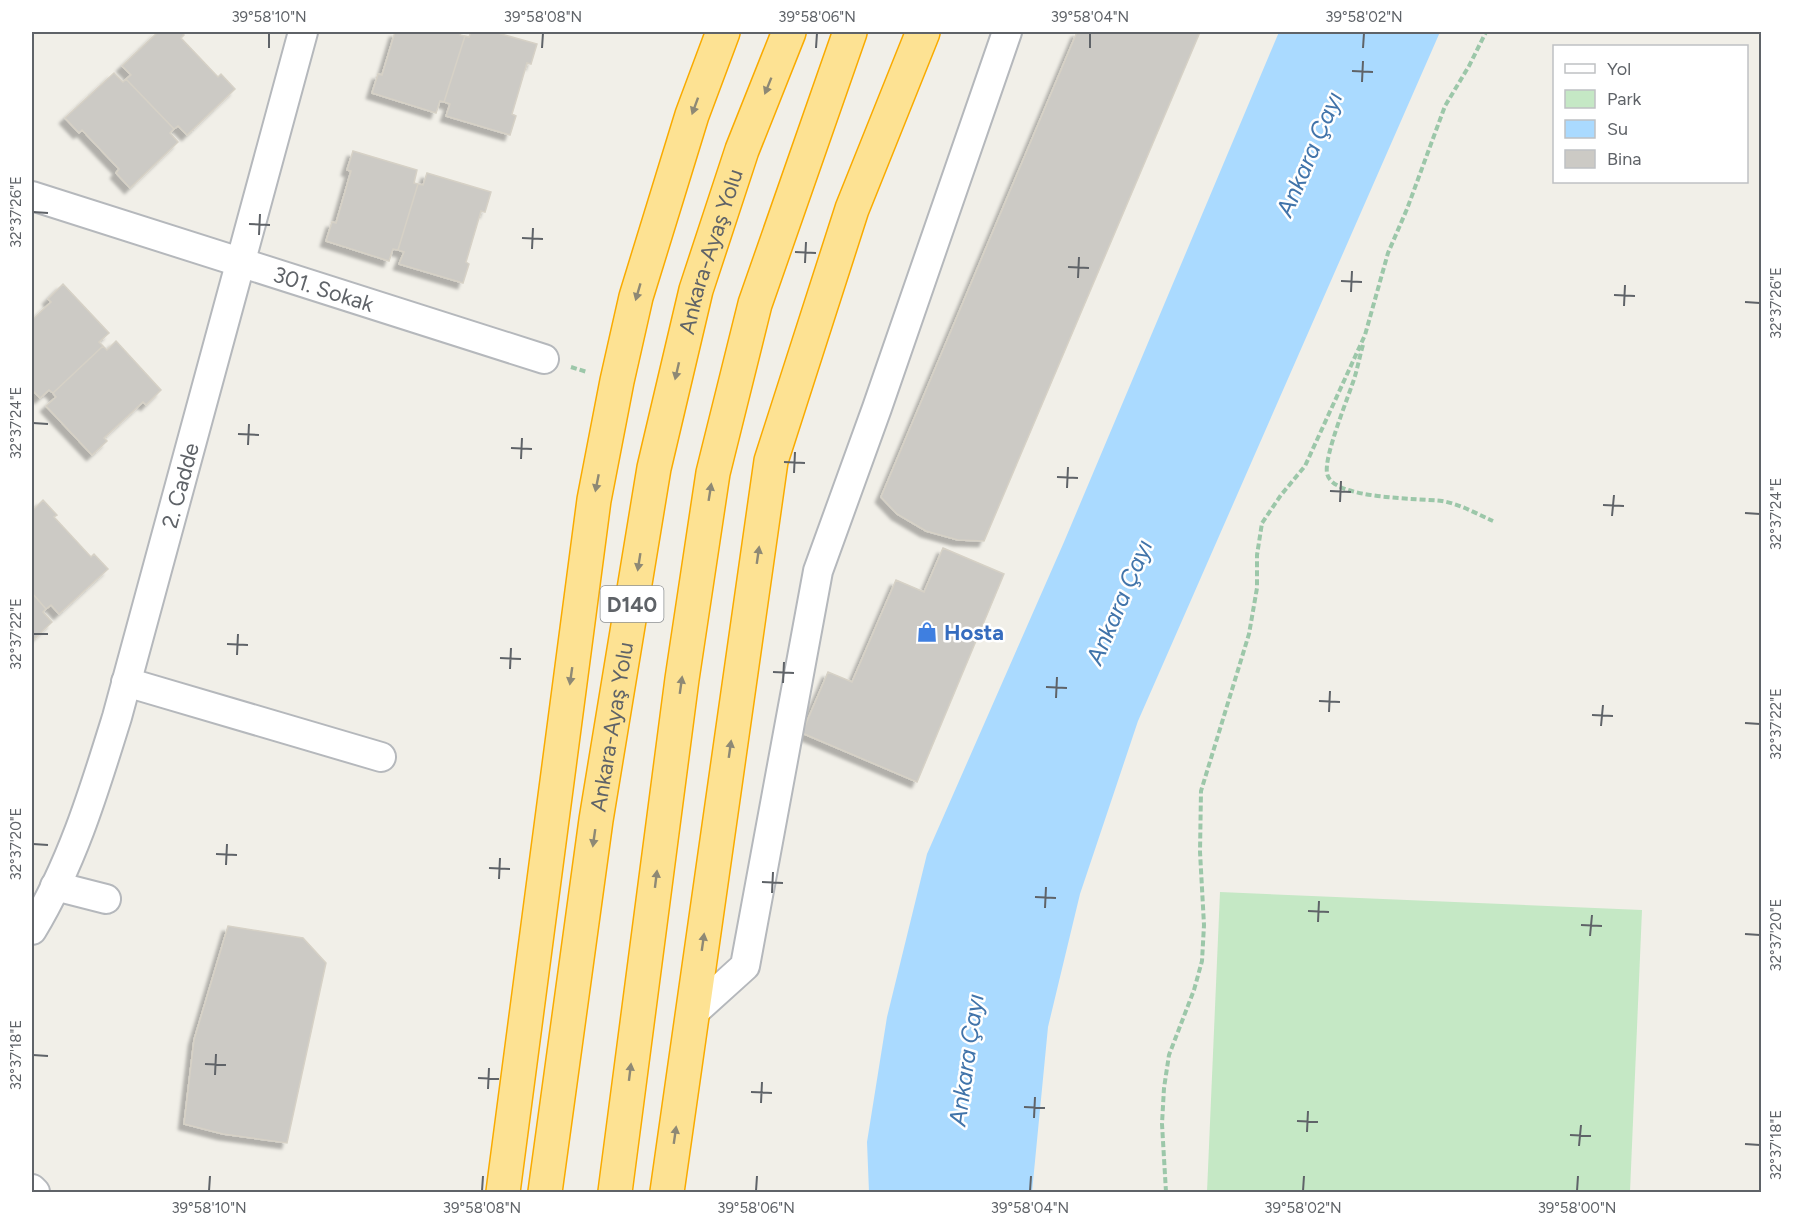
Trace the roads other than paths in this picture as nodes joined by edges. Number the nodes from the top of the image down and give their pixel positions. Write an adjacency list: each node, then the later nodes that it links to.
1 (303, 32): 8 (street, 2. Cadde)
2 (723, 32): 18 (highway, one-way to 18)
3 (789, 32): 19 (highway, Ankara-Ayaş Yolu / D140, one-way to 19)
4 (850, 32): 20 (highway, D140, one-way to 4)
5 (923, 32): 15 (highway, one-way to 5)
6 (1007, 32): 15 (street)
7 (32, 196): 8 (street, 301. Sokak)
8 (240, 263): 9 (street, 301. Sokak); 10 (street, 2. Cadde)
9 (544, 359)
10 (126, 682): 11 (street); 12 (street, 2. Cadde)
11 (381, 757)
12 (56, 886): 13 (street); 14 (street, 2. Cadde)
13 (106, 899)
14 (32, 930)
15 (693, 1013): 21 (highway, one-way to 15)
16 (32, 1188): 17 (street)
17 (35, 1192)
18 (503, 1192)
19 (545, 1192)
20 (615, 1192)
21 (667, 1192)

